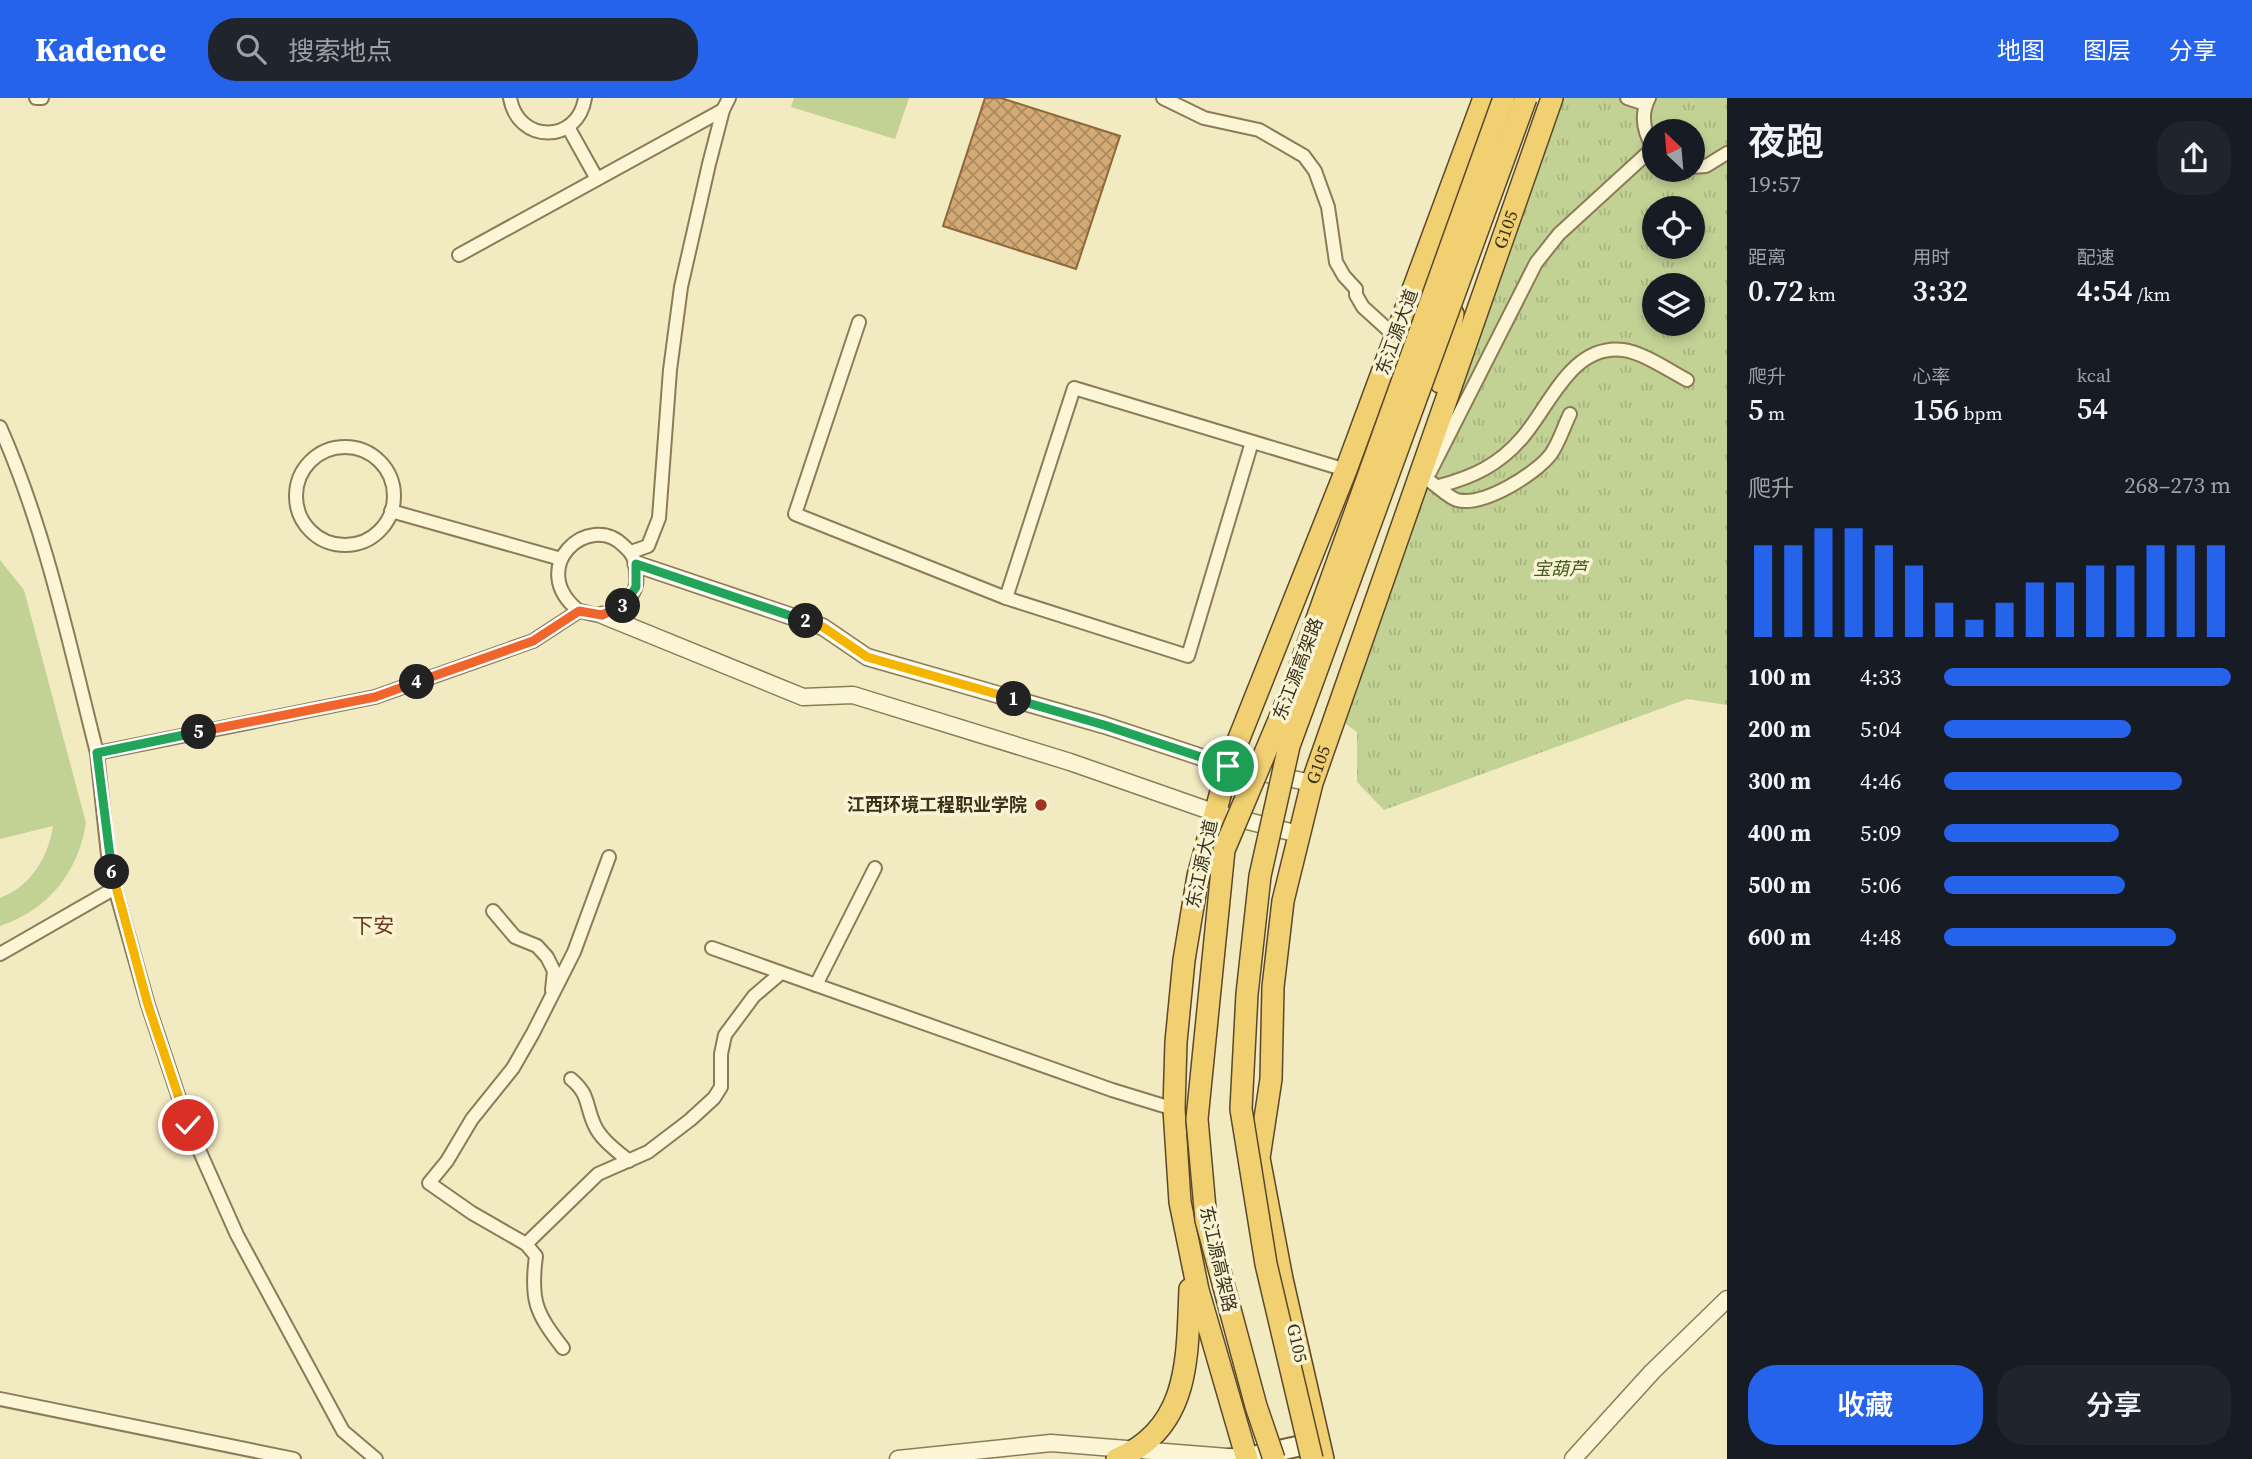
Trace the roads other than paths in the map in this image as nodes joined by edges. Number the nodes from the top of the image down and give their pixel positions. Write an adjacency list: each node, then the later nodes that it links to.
1 (36, 98): 2 (street)
2 (42, 98)
3 (510, 98): 15 (street)
4 (585, 98): 15 (street)
5 (729, 98): 13 (street)
6 (1163, 98): 23 (street)
7 (1485, 98): 23 (highway, 东江源大道)
8 (1504, 98): 21 (highway, 东江源高架路, bridge)
9 (1526, 98): 21 (highway, 东江源高架路, bridge)
10 (1552, 98): 38 (highway, G105 / G105)
11 (1627, 98): 12 (street)
12 (1647, 101): 14 (street)
13 (723, 110): 19 (street); 32 (street)
14 (1645, 119)
15 (568, 127): 19 (street)
16 (1727, 153): 18 (street)
17 (1642, 158): 29 (street)
18 (1705, 166)
19 (597, 179): 20 (street)
20 (459, 255)
21 (1452, 275): 38 (highway, bridge); 39 (highway, bridge); 62 (highway, 东江源高架路, bridge); 68 (highway, 东江源高架路, bridge)
22 (859, 322): 34 (street)
23 (1395, 337): 28 (highway, 东江源大道)
24 (1687, 380): 30 (street)
25 (1570, 414): 30 (street)
26 (1, 431): 40 (street)
27 (1252, 442): 28 (street); 34 (street); 34 (street)
28 (1346, 470): 39 (highway, 东江源大道)
29 (1426, 479): 30 (street); 37 (street)
30 (1439, 486)
31 (391, 511): 31 (street); 33 (street)
32 (634, 558): 33 (street); 36 (street); 41 (street)
33 (561, 559): 35 (street)
34 (1006, 598)
35 (579, 611): 36 (street); 40 (street)
36 (602, 615): 43 (street)
37 (1357, 671)
38 (1342, 697): 42 (highway, G105 / G105)
39 (1248, 716): 41 (highway, 东江源大道)
40 (97, 753): 47 (street)
41 (1228, 766): 42 (street); 43 (highway, 东江源大道)
42 (1312, 783): 44 (highway, G105 / G105)
43 (1213, 812): 44 (street); 55 (highway, 东江源大道)
44 (1298, 834): 62 (highway, G105 / G105)
45 (609, 857): 53 (street)
46 (875, 868): 52 (street)
47 (115, 888): 50 (street); 65 (street)
48 (493, 911): 53 (street)
49 (712, 948): 51 (street)
50 (0, 954)
51 (781, 973): 52 (street); 56 (street)
52 (816, 985): 55 (street)
53 (551, 997): 57 (street)
54 (571, 1080): 56 (street)
55 (1174, 1109): 58 (highway, 东江源大道)
56 (629, 1161): 57 (street)
57 (526, 1244): 60 (street)
58 (1192, 1266): 63 (highway); 67 (highway, 东江源大道)
59 (1727, 1299): 69 (street)
60 (563, 1348)
61 (0, 1399): 64 (street)
62 (1318, 1453): 67 (main road)
63 (1127, 1454): 66 (street); 67 (street)
64 (294, 1459)
65 (376, 1459)
66 (898, 1459)
67 (1241, 1459)
68 (1274, 1459)
69 (1573, 1459)

